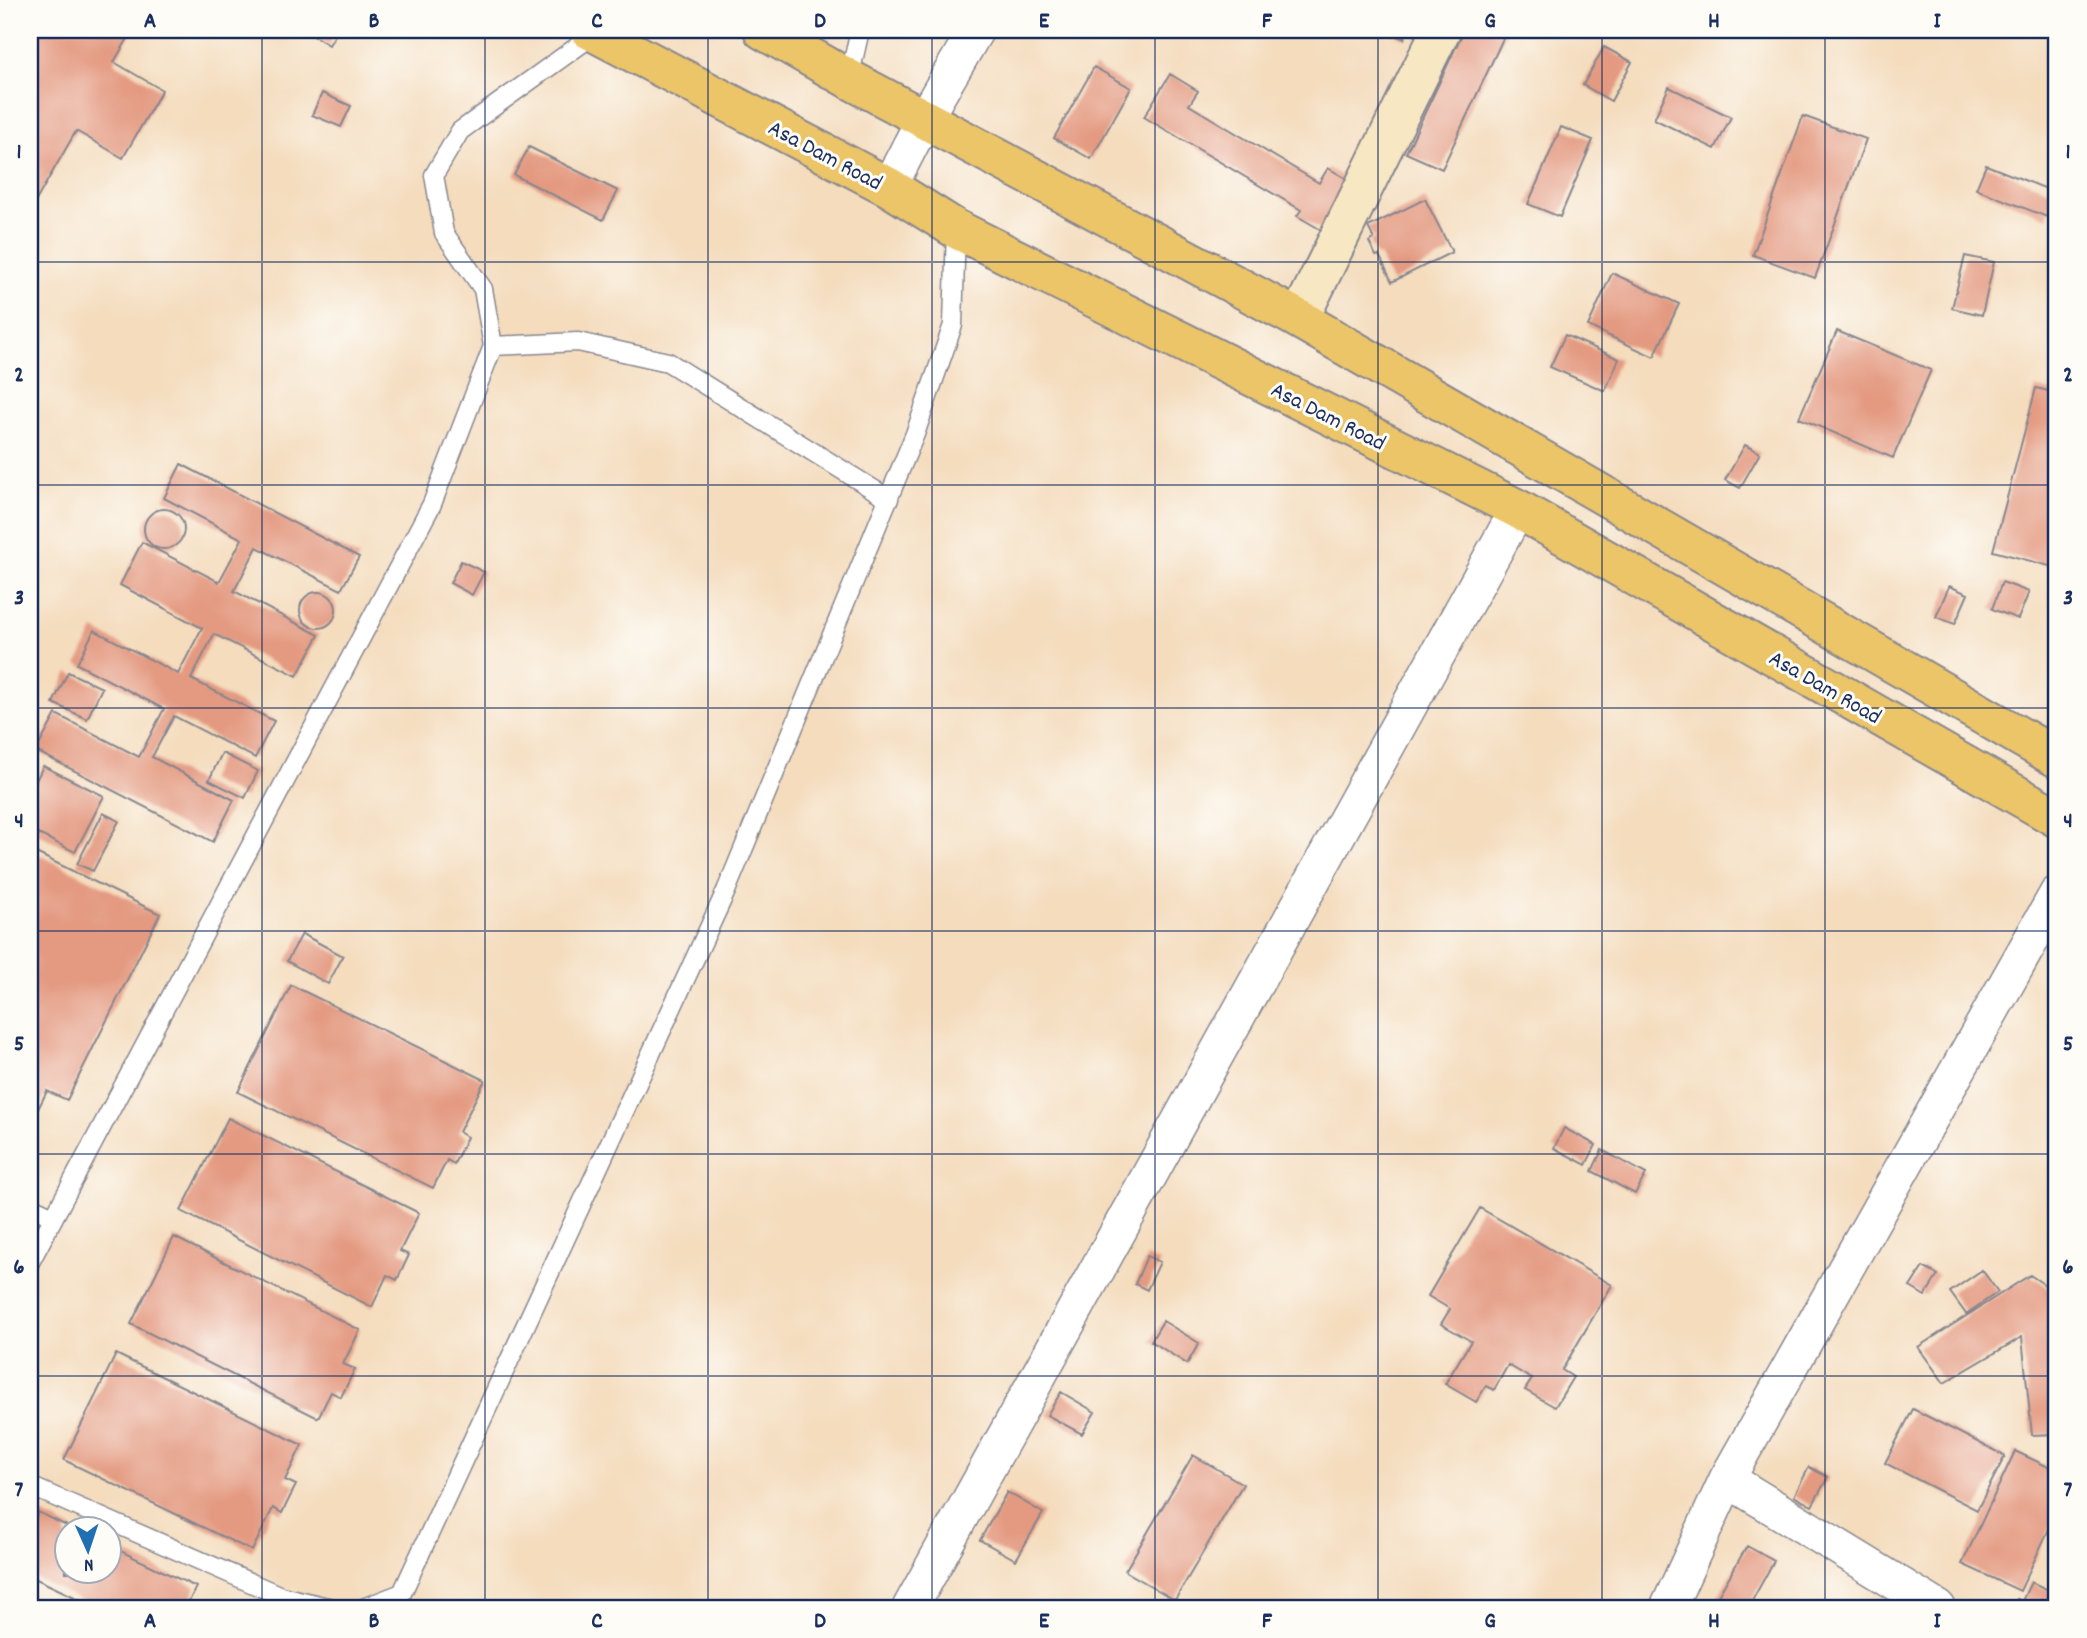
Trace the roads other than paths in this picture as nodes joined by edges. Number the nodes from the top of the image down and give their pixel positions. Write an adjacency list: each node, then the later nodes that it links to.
1 (762, 30): 6 (main road)
2 (860, 30): 6 (lane)
3 (976, 30): 7 (street)
4 (1441, 30): 10 (street)
5 (596, 31): 8 (main road, Asa Dam Road); 11 (lane)
6 (849, 79): 7 (main road)
7 (923, 119): 8 (street); 10 (main road)
8 (889, 187): 9 (main road, Asa Dam Road)
9 (956, 229): 12 (lane); 13 (main road, Asa Dam Road)
10 (1299, 319): 14 (main road)
11 (493, 346): 12 (lane); 18 (lane)
12 (889, 499): 23 (lane)
13 (1518, 509): 15 (main road, Asa Dam Road); 24 (street)
14 (2057, 758)
15 (2057, 818)
16 (2057, 894): 20 (street)
17 (30, 1206): 18 (lane)
18 (53, 1217): 19 (lane)
19 (30, 1262)
20 (1727, 1479): 25 (street); 26 (street)
21 (30, 1486): 22 (lane)
22 (332, 1608)
23 (363, 1608)
24 (910, 1608)
25 (1668, 1608)
26 (1938, 1608)

